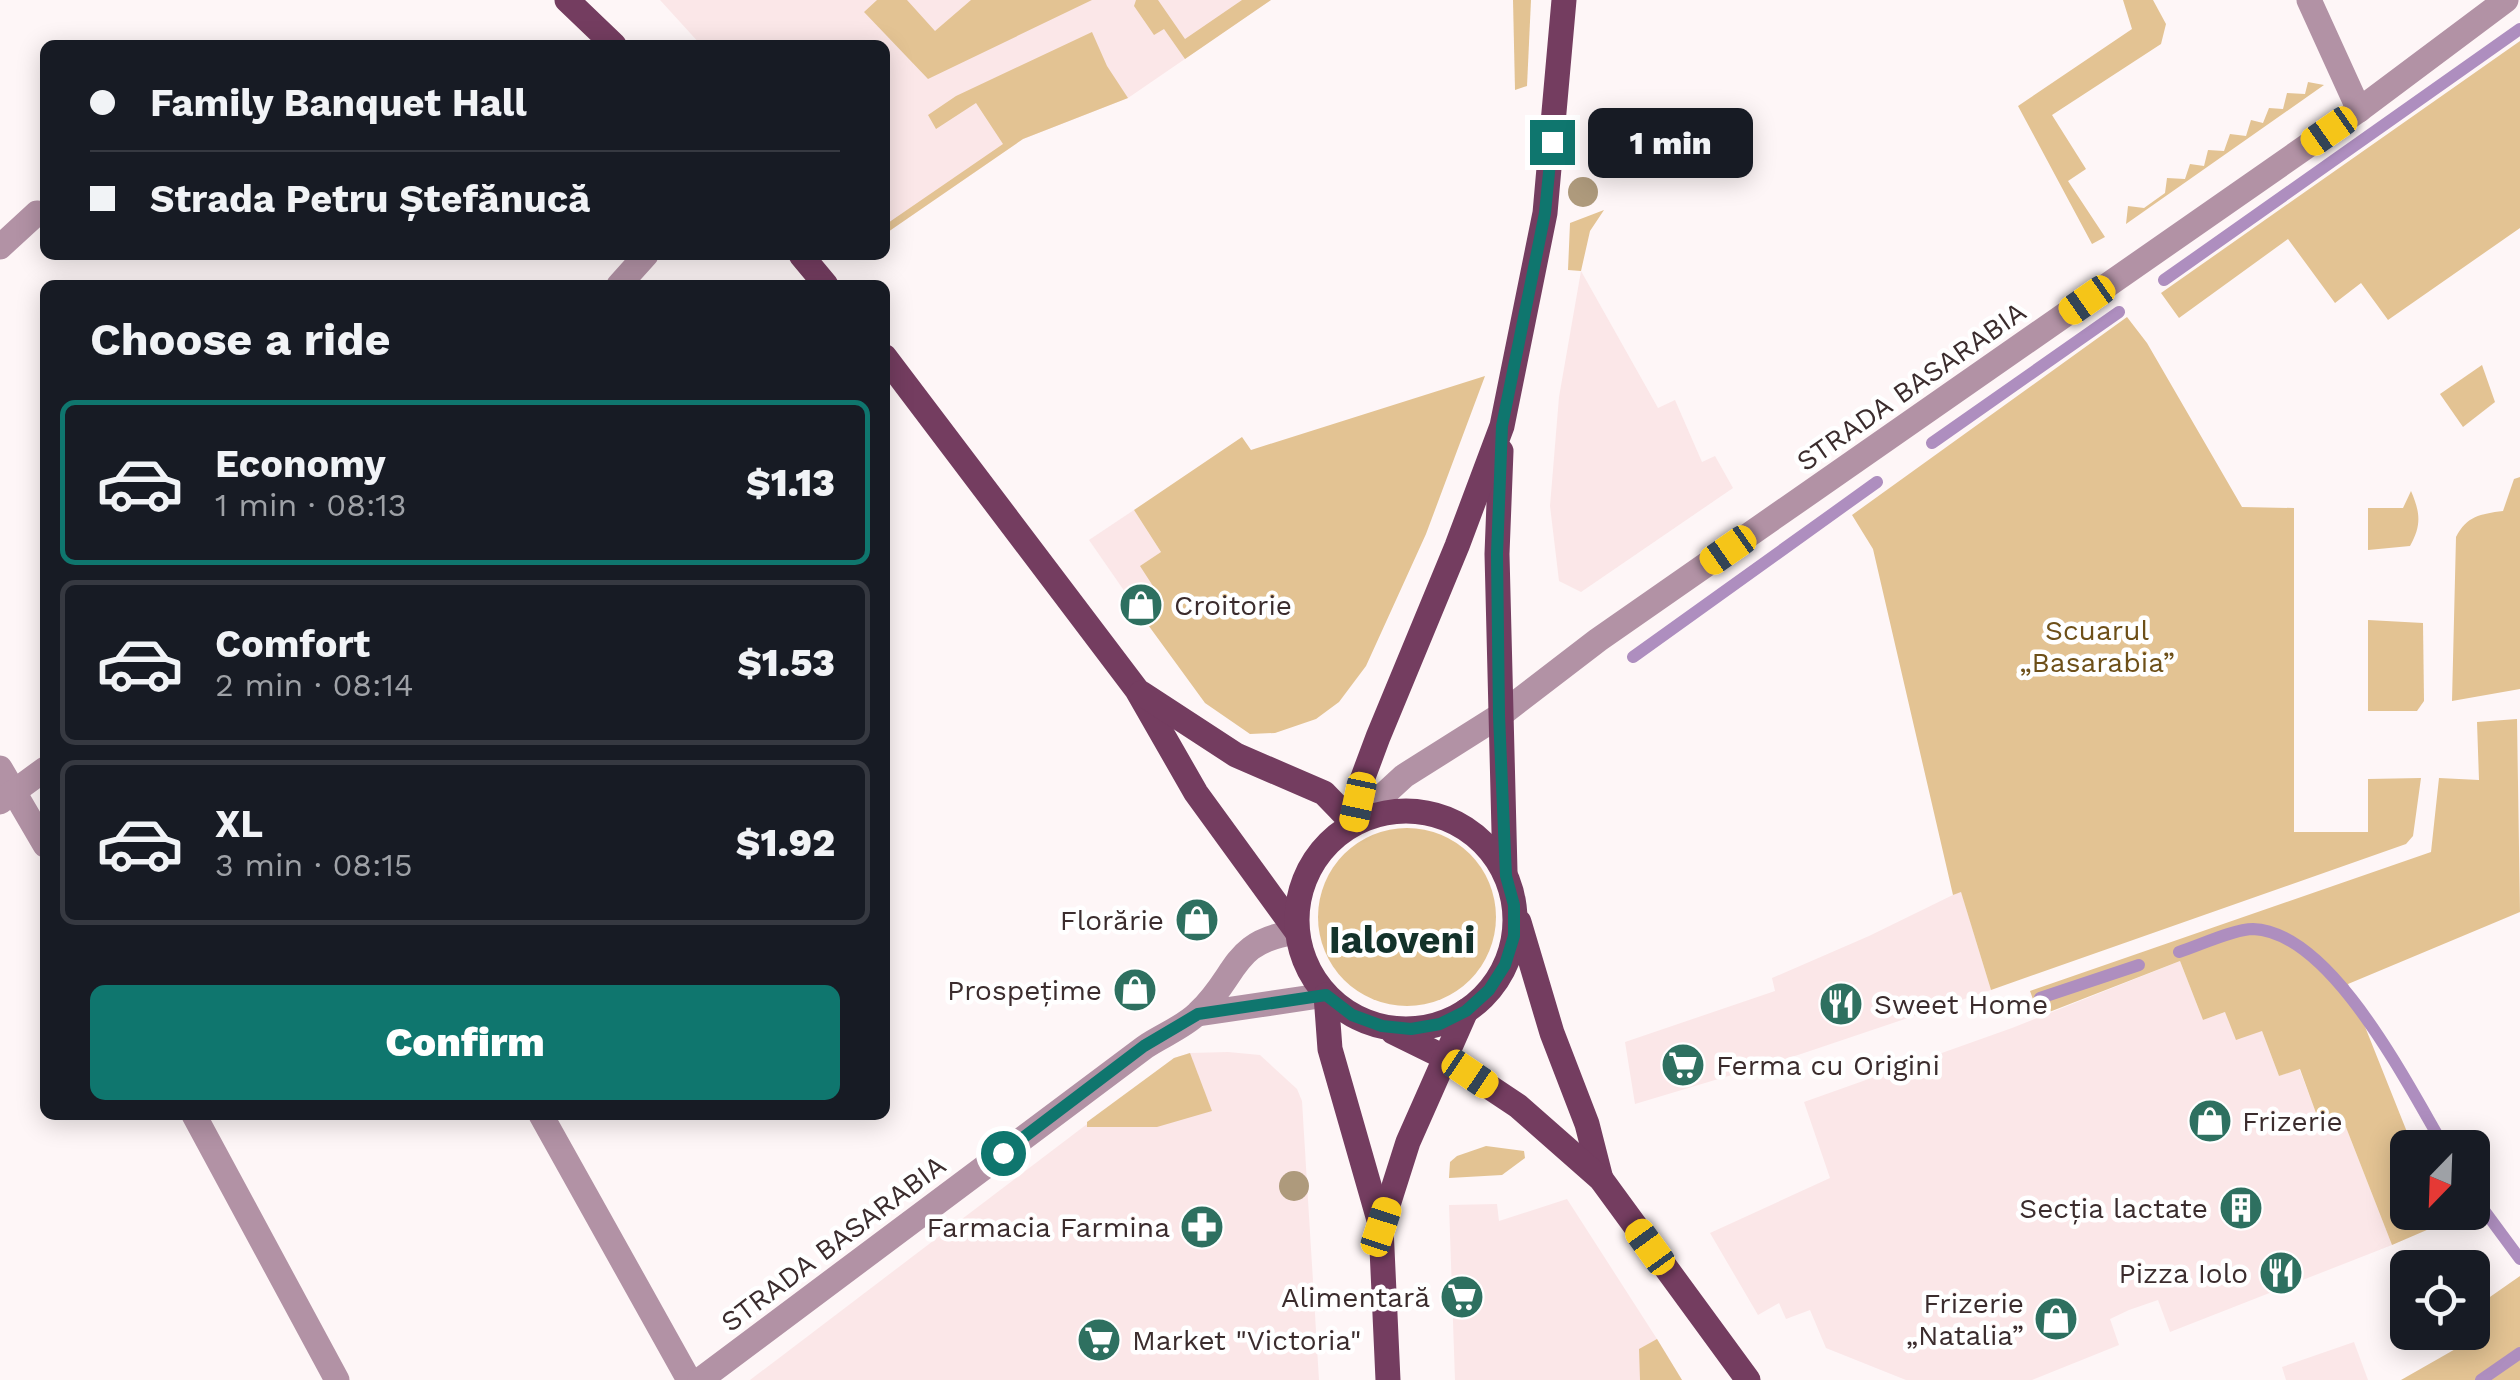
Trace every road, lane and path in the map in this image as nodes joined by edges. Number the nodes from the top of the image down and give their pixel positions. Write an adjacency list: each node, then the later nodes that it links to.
1 (566, 0): 5 (main road)
2 (1564, 0): 14 (main road)
3 (2309, 0): 6 (street)
4 (2506, 0): 6 (street, STRADA BASARABIA)
5 (609, 40)
6 (2359, 110): 16 (street, STRADA BASARABIA)
7 (37, 213): 8 (street)
8 (0, 247)
9 (642, 260): 11 (street)
10 (805, 260): 12 (main road)
11 (624, 280)
12 (822, 280)
13 (890, 364): 15 (main road)
14 (1502, 426): 16 (main road); 20 (main road)
15 (1137, 690): 20 (main road); 24 (main road)
16 (1499, 716): 20 (street, STRADA BASARABIA); 22 (main road)
17 (0, 768): 19 (street)
18 (40, 773): 19 (street)
19 (8, 797): 21 (street)
20 (1353, 824): 22 (main road, STRADA BASARABIA); 24 (main road, STRADA BASARABIA)
21 (40, 839)
22 (1506, 876): 23 (main road, STRADA BASARABIA)
23 (1514, 905): 26 (main road, STRADA BASARABIA); 32 (main road)
24 (1297, 932): 25 (main road, STRADA BASARABIA); 27 (street, STRADA BASARABIA)
25 (1326, 995): 27 (street, STRADA BASARABIA); 28 (main road, STRADA BASARABIA); 33 (main road)
26 (1466, 1011): 28 (main road, STRADA BASARABIA); 29 (main road)
27 (1198, 1014): 36 (street, STRADA BASARABIA)
28 (1382, 1026): 29 (main road)
29 (1446, 1058): 32 (main road); 33 (main road)
30 (197, 1120): 34 (street)
31 (544, 1120): 35 (street)
32 (1601, 1179): 38 (main road)
33 (1381, 1227): 37 (main road)
34 (336, 1380)
35 (689, 1380)
36 (700, 1380)
37 (1388, 1380)
38 (1748, 1380)

